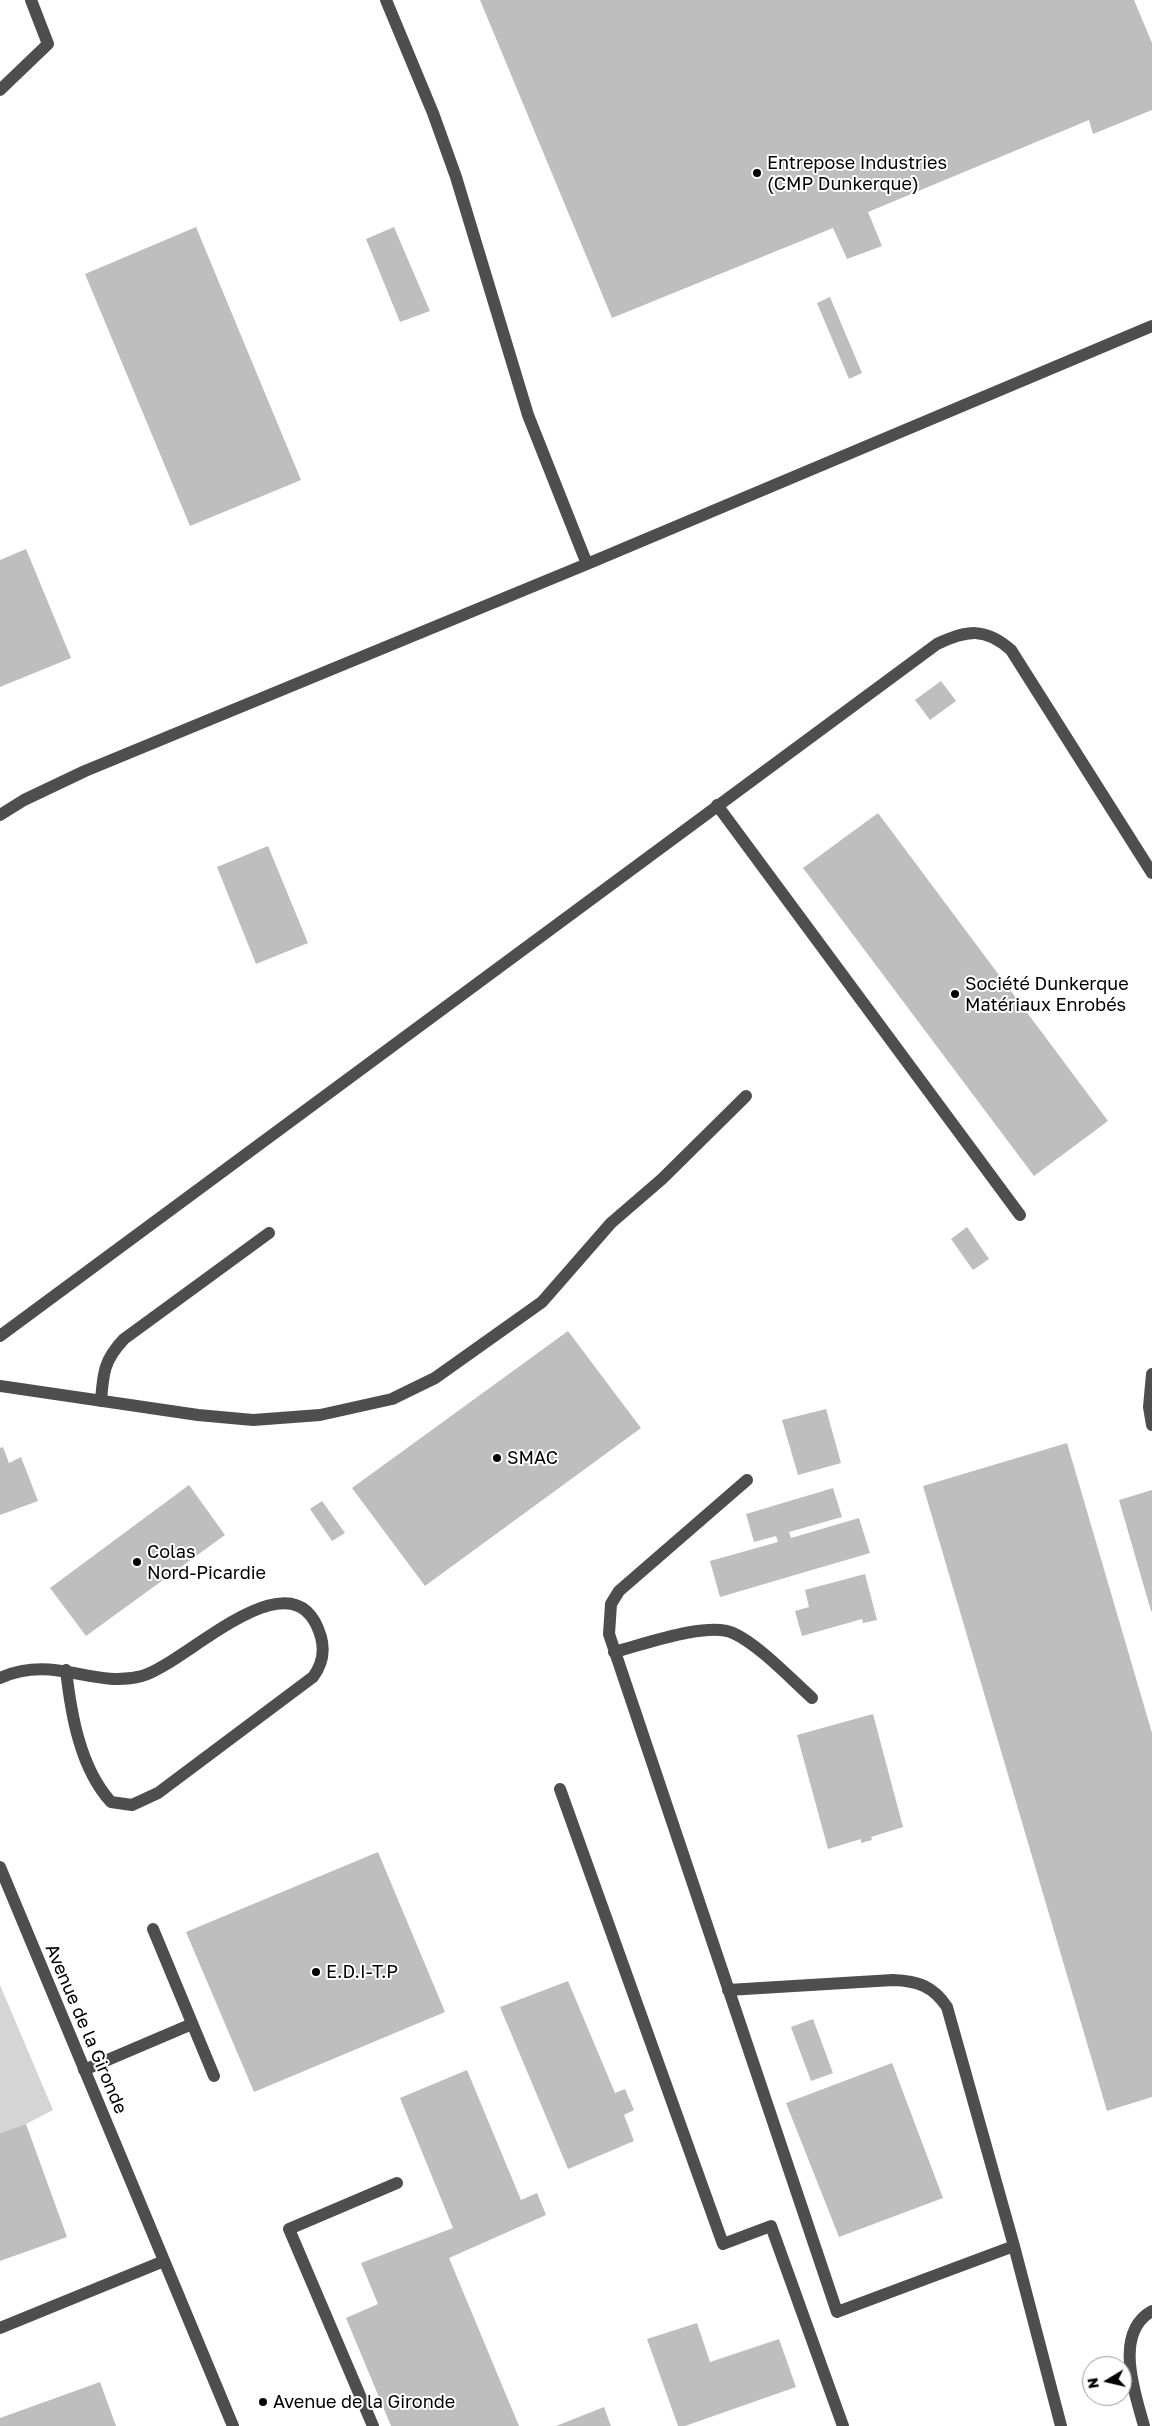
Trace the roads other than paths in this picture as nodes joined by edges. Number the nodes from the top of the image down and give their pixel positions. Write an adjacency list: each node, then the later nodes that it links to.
1 (31, 0): 3 (street)
2 (386, 0): 5 (street)
3 (0, 90)
4 (1152, 326): 5 (street)
5 (587, 564): 7 (street)
6 (718, 805): 8 (street); 10 (street); 12 (street)
7 (0, 816)
8 (1152, 873)
9 (746, 1096): 15 (street)
10 (1020, 1215)
11 (269, 1233): 15 (street)
12 (0, 1336)
13 (1152, 1374): 16 (street)
14 (0, 1386): 15 (street)
15 (101, 1401)
16 (1152, 1425)
17 (747, 1480): 18 (street)
18 (614, 1652): 21 (street); 25 (street)
19 (66, 1670): 19 (street); 20 (street)
20 (0, 1678)
21 (812, 1698)
22 (560, 1789): 36 (street)
23 (0, 1868): 27 (street, Avenue de la Gironde)
24 (153, 1929): 26 (street)
25 (728, 1990): 30 (street); 30 (street)
26 (192, 2024): 27 (street); 28 (street)
27 (84, 2070): 31 (street, Avenue de la Gironde)
28 (214, 2076)
29 (397, 2183): 35 (street)
30 (1014, 2246): 37 (street)
31 (164, 2261): 33 (street); 34 (street, Avenue de la Gironde)
32 (1152, 2310): 38 (street)
33 (0, 2328)
34 (233, 2426)
35 (373, 2426)
36 (843, 2426)
37 (1061, 2426)
38 (1144, 2426)

